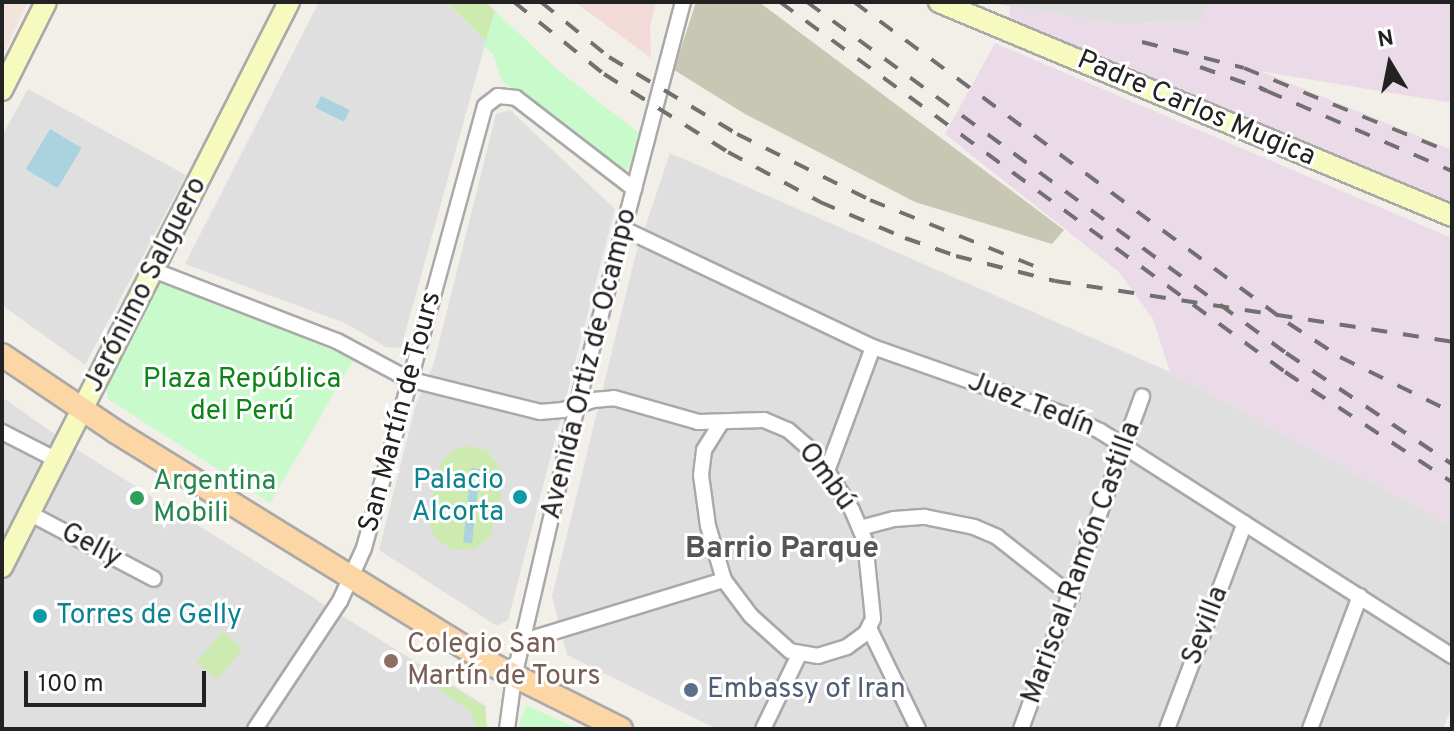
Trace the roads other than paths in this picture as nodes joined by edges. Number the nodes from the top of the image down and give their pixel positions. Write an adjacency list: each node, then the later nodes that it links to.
1 (46, 2): 5 (street)
2 (289, 2): 9 (street, Jerónimo Salguero)
3 (683, 2): 6 (street, Avenida Ortiz de Ocampo)
4 (939, 2): 7 (street, Padre Carlos Mugica)
5 (2, 90)
6 (634, 189): 8 (street, Avenida Ortiz de Ocampo); 12 (street, San Martín de Tours)
7 (1452, 216)
8 (624, 229): 10 (street, Juez Tedín); 14 (street, Avenida Ortiz de Ocampo)
9 (153, 270): 12 (street, Ombú); 15 (street, Jerónimo Salguero)
10 (873, 347): 18 (street, Juez Tedín); 20 (street)
11 (2, 355): 15 (main road)
12 (408, 379): 14 (street, Ombú); 26 (street, San Martín de Tours)
13 (1142, 396): 18 (street, Mariscal Ramón Castilla)
14 (577, 406): 16 (street, Ombú); 31 (street, Avenida Ortiz de Ocampo)
15 (82, 410): 19 (street, Jerónimo Salguero); 26 (main road)
16 (720, 424): 20 (street, Ombú); 27 (street)
17 (2, 432): 19 (street)
18 (1125, 446): 22 (street, Juez Tedín); 28 (street, Mariscal Ramón Castilla)
19 (55, 459): 21 (street, Jerónimo Salguero)
20 (827, 471): 23 (street, Ombú)
21 (29, 513): 24 (street, Jerónimo Salguero); 25 (street, Gelly)
22 (1245, 523): 29 (street, Juez Tedín); 41 (street, Sevilla)
23 (860, 528): 28 (street); 30 (street, Ombú)
24 (2, 567)
25 (154, 579)
26 (353, 579): 34 (main road); 36 (street, San Martín de Tours)
27 (724, 580): 31 (street); 32 (street)
28 (1072, 596): 40 (street, Mariscal Ramón Castilla)
29 (1360, 596): 33 (street, Juez Tedín); 42 (street)
30 (869, 628): 32 (street); 39 (street)
31 (524, 641): 34 (street, Avenida Ortiz de Ocampo)
32 (799, 655): 38 (street)
33 (1452, 656)
34 (514, 677): 35 (main road); 37 (street, Avenida Ortiz de Ocampo)
35 (616, 728)
36 (255, 729)
37 (507, 729)
38 (763, 729)
39 (918, 729)
40 (1021, 729)
41 (1167, 729)
42 (1310, 729)

